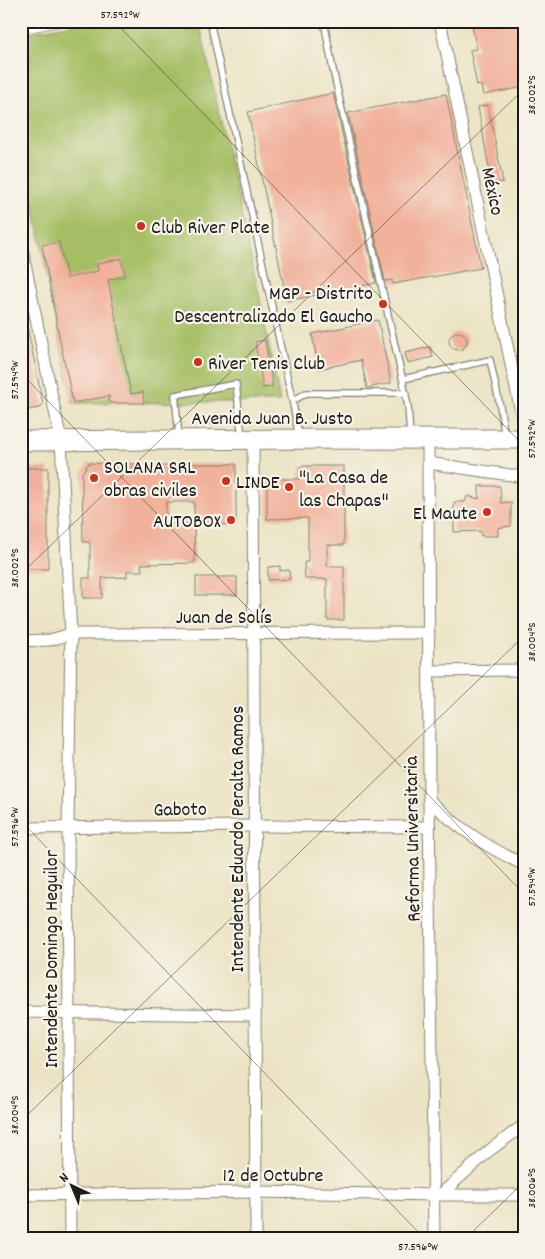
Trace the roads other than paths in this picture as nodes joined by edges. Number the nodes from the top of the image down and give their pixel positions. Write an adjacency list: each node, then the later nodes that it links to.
1 (56, 21): 5 (street)
2 (210, 21): 9 (lane)
3 (324, 21): 7 (lane)
4 (440, 21): 10 (street, México)
5 (21, 28)
6 (21, 244): 17 (street, Intendente Domingo Heguilor)
7 (403, 379): 8 (lane); 13 (lane)
8 (406, 393): 9 (lane); 12 (lane)
9 (293, 401): 11 (lane)
10 (524, 427)
11 (299, 439): 12 (main road, Avenida Juan B. Justo); 15 (main road, Avenida Juan B. Justo)
12 (419, 439): 13 (main road, Avenida Juan B. Justo); 18 (street, Reforma Universitaria)
13 (515, 439)
14 (180, 440): 15 (main road, Avenida Juan B. Justo); 15 (lane); 17 (main road, Avenida Juan B. Justo)
15 (247, 440): 21 (street, Intendente Eduardo Peralta Ramos)
16 (21, 441): 17 (main road, Avenida Juan B. Justo)
17 (61, 441): 20 (street, Intendente Domingo Heguilor)
18 (428, 463): 19 (street); 22 (street, Reforma Universitaria)
19 (524, 477)
20 (71, 634): 21 (street, Juan de Solís); 23 (street, Juan de Solís); 30 (street, Intendente Domingo Heguilor)
21 (253, 634): 22 (street, Juan de Solís); 27 (street, Intendente Eduardo Peralta Ramos)
22 (428, 634): 25 (street, Reforma Universitaria)
23 (21, 641)
24 (524, 670): 25 (street)
25 (428, 671): 26 (street, Reforma Universitaria)
26 (429, 800): 28 (street, Reforma Universitaria); 31 (street)
27 (254, 826): 28 (street, Gaboto); 30 (street, Gaboto); 34 (street, Intendente Eduardo Peralta Ramos)
28 (429, 826): 39 (street, Reforma Universitaria)
29 (21, 828): 30 (street, Gaboto)
30 (68, 828): 33 (street, Intendente Domingo Heguilor)
31 (524, 865)
32 (21, 1012): 33 (street)
33 (69, 1012): 34 (street); 38 (street, Intendente Domingo Heguilor)
34 (255, 1015): 36 (street, Intendente Eduardo Peralta Ramos)
35 (524, 1125): 39 (street)
36 (256, 1192): 38 (street, 12 de Octubre); 39 (street, 12 de Octubre); 42 (street, Intendente Eduardo Peralta Ramos)
37 (21, 1195): 38 (street, 12 de Octubre)
38 (70, 1195): 41 (street, Intendente Domingo Heguilor)
39 (437, 1195): 40 (street, 12 de Octubre); 43 (street, Reforma Universitaria)
40 (524, 1195)
41 (70, 1238)
42 (256, 1238)
43 (434, 1238)

